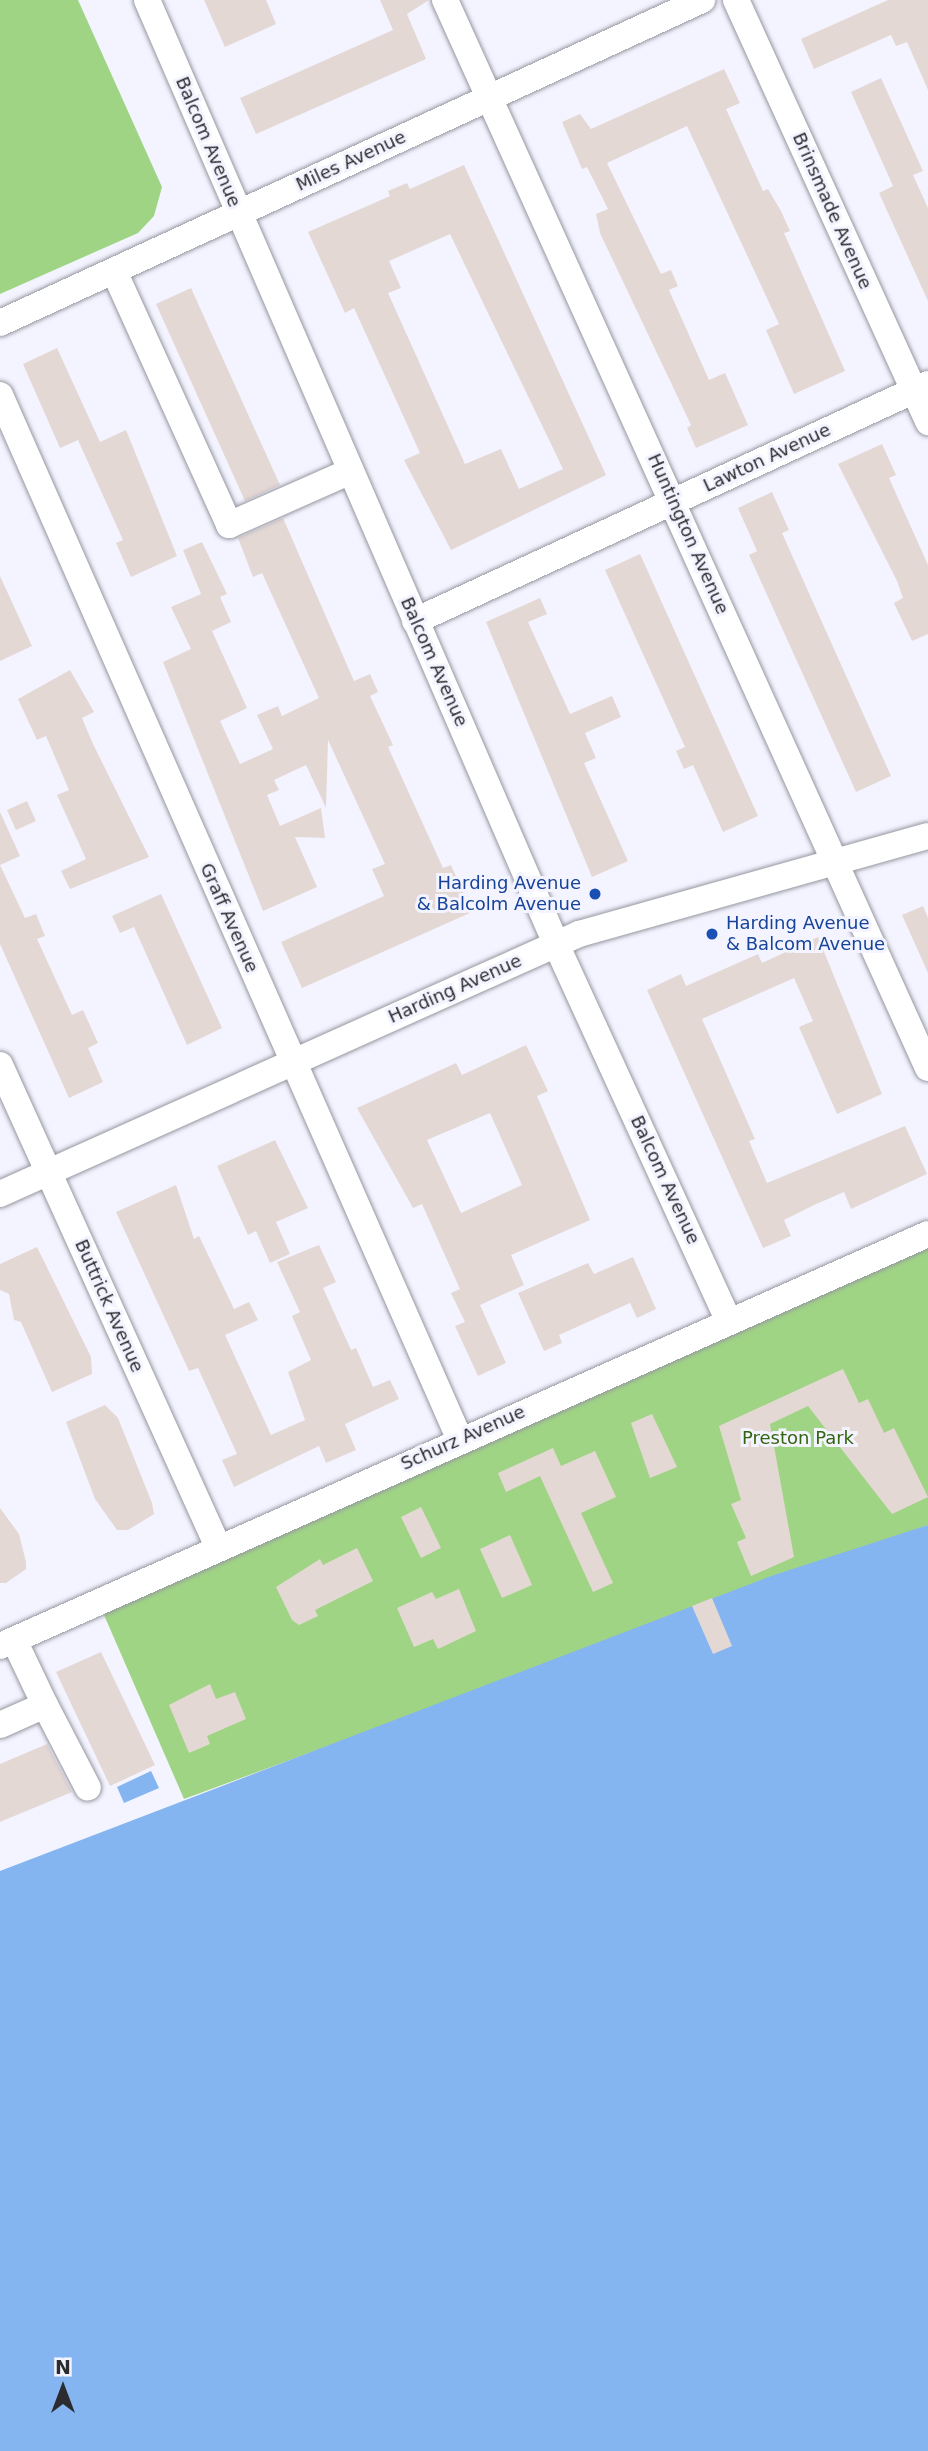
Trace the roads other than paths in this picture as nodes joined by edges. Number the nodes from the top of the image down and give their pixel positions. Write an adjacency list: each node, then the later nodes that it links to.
1 (147, 0): 6 (street, Balcom Avenue)
2 (445, 0): 5 (street, Huntington Avenue)
3 (702, 0): 5 (street, Miles Avenue)
4 (736, 0): 9 (street, Brinsmade Avenue)
5 (490, 97): 6 (street, Miles Avenue); 13 (street, Huntington Avenue)
6 (237, 212): 7 (street, Miles Avenue); 12 (street, Balcom Avenue)
7 (114, 271): 8 (street, Miles Avenue); 12 (street)
8 (0, 323)
9 (921, 387): 11 (street, Brinsmade Avenue); 13 (street, Lawton Avenue)
10 (0, 395): 18 (street, Graff Avenue)
11 (928, 422)
12 (351, 471): 14 (street, Balcom Avenue)
13 (673, 501): 14 (street, Lawton Avenue); 16 (street, Huntington Avenue)
14 (415, 621): 17 (street, Balcom Avenue)
15 (928, 836): 16 (street, Harding Avenue)
16 (835, 861): 17 (street, Harding Avenue); 20 (street, Huntington Avenue)
17 (556, 944): 18 (street, Harding Avenue); 24 (street, Balcom Avenue)
18 (292, 1062): 21 (street, Harding Avenue); 25 (street, Graff Avenue)
19 (0, 1065): 21 (street, Buttrick Avenue)
20 (928, 1068)
21 (48, 1172): 22 (street, Harding Avenue); 26 (street, Buttrick Avenue)
22 (0, 1194)
23 (928, 1234): 24 (street, Schurz Avenue)
24 (729, 1321): 25 (street, Schurz Avenue)
25 (460, 1440): 26 (street, Schurz Avenue)
26 (218, 1547): 27 (street, Schurz Avenue)
27 (7, 1643): 28 (street)
28 (45, 1705): 29 (street); 30 (street)
29 (0, 1725)
30 (88, 1788)

